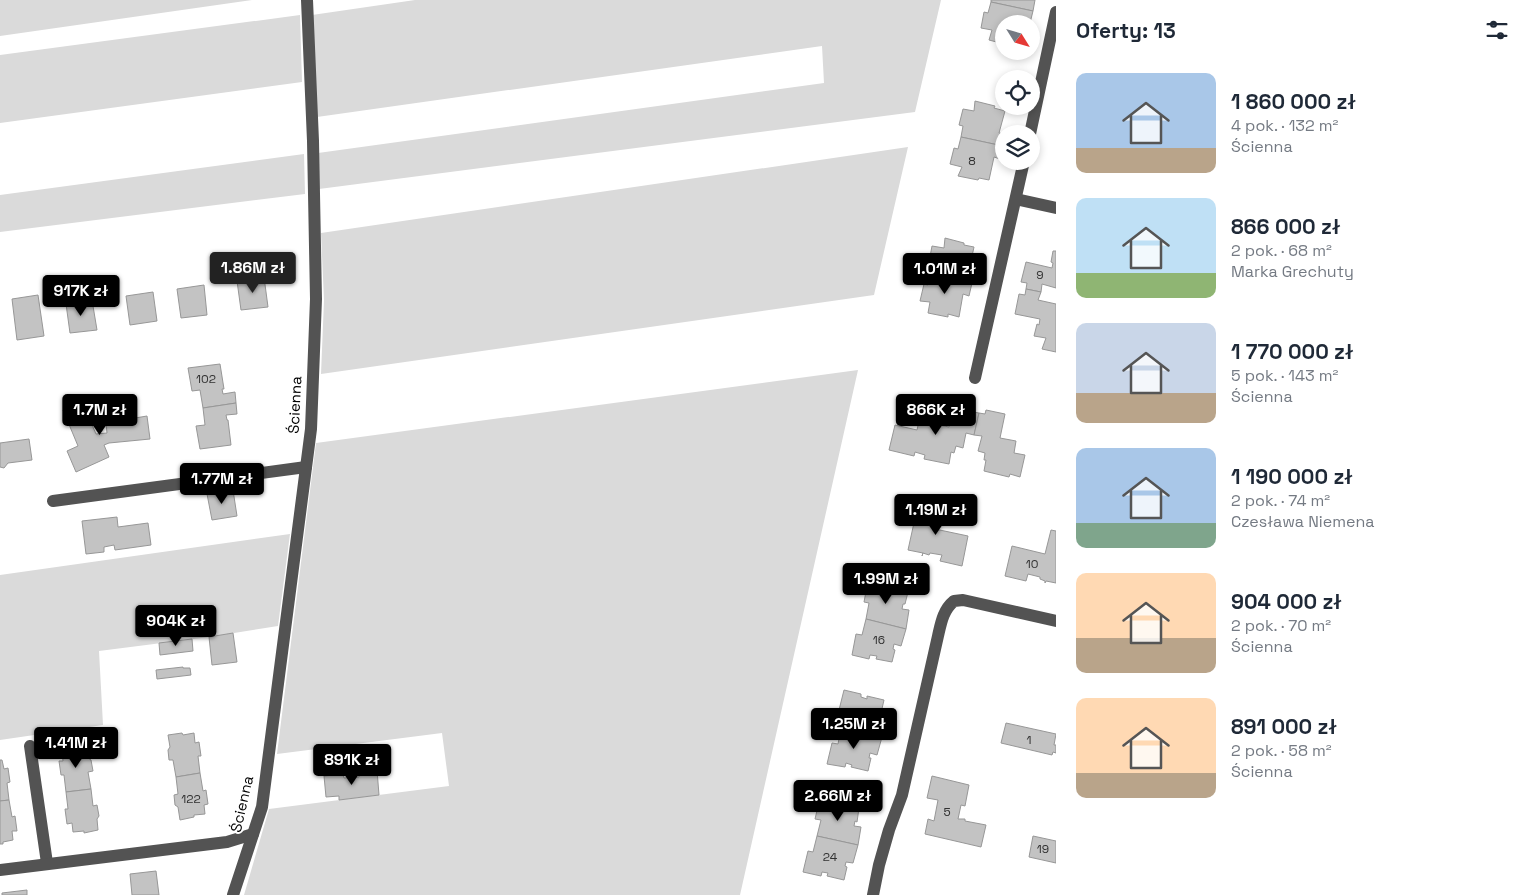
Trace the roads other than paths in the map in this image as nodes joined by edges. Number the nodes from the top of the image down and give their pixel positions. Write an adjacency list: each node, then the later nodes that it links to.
1 (307, 0): 8 (street, Ścienna)
2 (1056, 12): 3 (street)
3 (1032, 125)
4 (1022, 170): 5 (street)
5 (1016, 199): 6 (street); 7 (street)
6 (1056, 208)
7 (975, 378)
8 (306, 467): 9 (street); 12 (street, Ścienna)
9 (53, 501)
10 (1056, 621): 16 (street)
11 (30, 746): 13 (street)
12 (253, 834): 13 (street); 15 (street, Ścienna)
13 (47, 864): 14 (street)
14 (0, 870)
15 (233, 895)
16 (873, 895)

